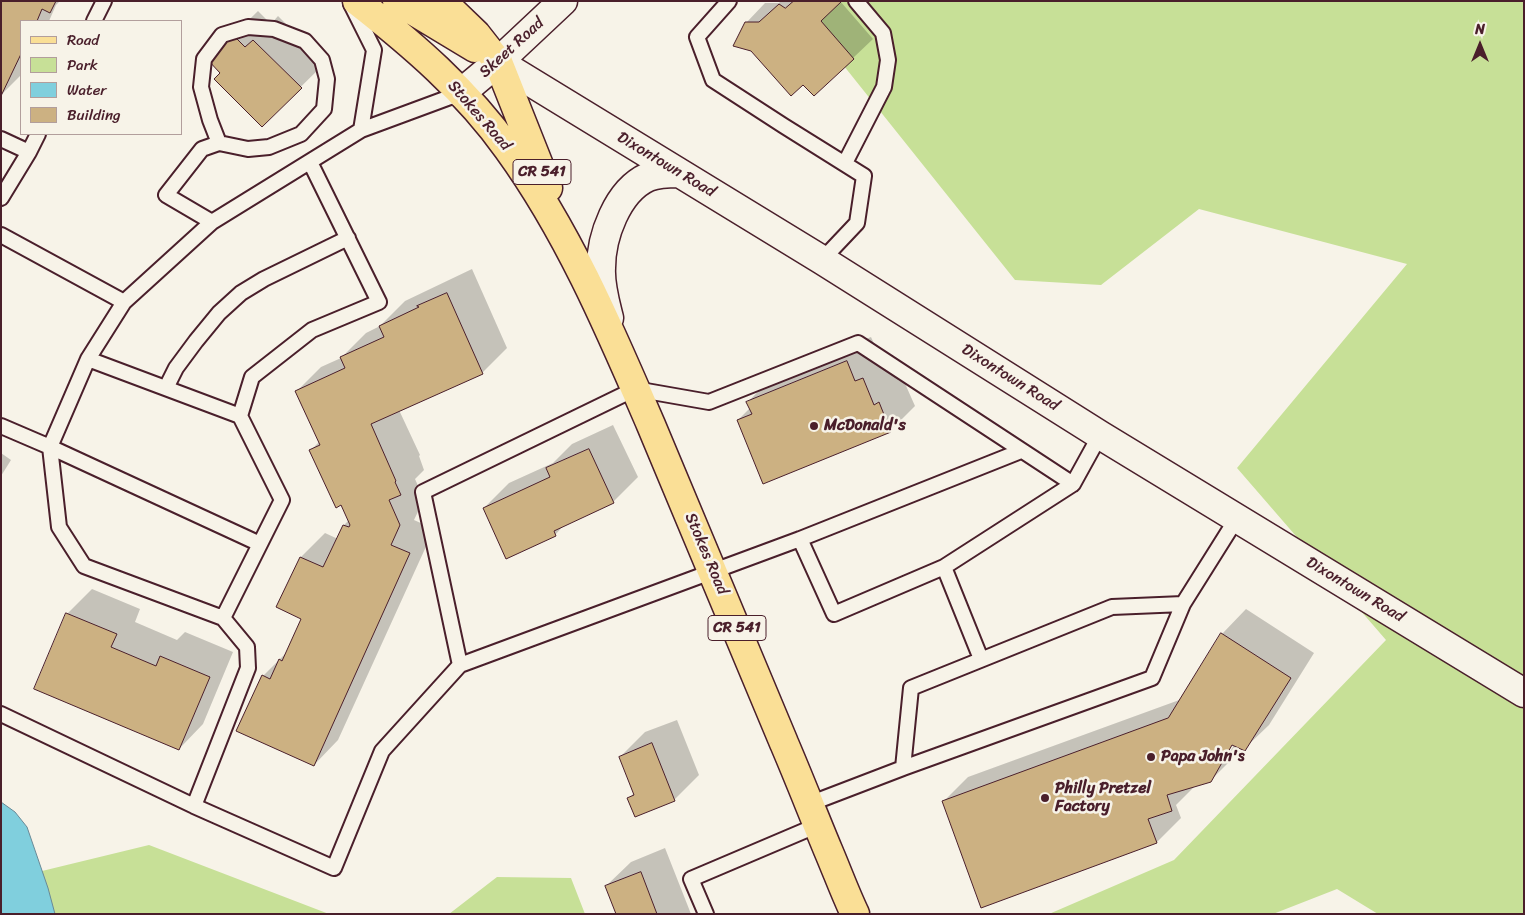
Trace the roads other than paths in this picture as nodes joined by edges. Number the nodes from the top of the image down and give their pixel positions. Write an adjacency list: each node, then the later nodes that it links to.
1 (104, 1): 9 (lane)
2 (349, 1): 12 (lane)
3 (357, 1): 11 (main road, Stokes Road / CR 541)
4 (397, 1): 10 (main road)
5 (438, 1): 10 (main road, Stokes Road / CR 541)
6 (563, 1): 10 (street, Skeet Road)
7 (729, 1): 18 (lane)
8 (856, 1): 18 (lane)
9 (94, 20)
10 (498, 62): 11 (street, Skeet Road); 19 (street, Dixontown Road); 25 (main road, Stokes Road / CR 541)
11 (461, 93): 12 (lane); 25 (main road, Stokes Road / CR 541)
12 (361, 130): 17 (lane)
13 (38, 135): 16 (lane)
14 (1, 139): 16 (lane)
15 (219, 143): 15 (lane); 21 (lane)
16 (29, 152): 20 (lane)
17 (310, 162): 21 (lane); 23 (lane)
18 (845, 164): 24 (lane)
19 (678, 173): 24 (street, Dixontown Road); 27 (street)
20 (1, 198)
21 (212, 222): 26 (lane)
22 (1, 235): 26 (lane)
23 (348, 238): 29 (lane); 31 (lane)
24 (822, 260): 33 (street, Dixontown Road)
25 (586, 281): 27 (main road, Stokes Road / CR 541)
26 (124, 302): 28 (lane)
27 (615, 344): 30 (main road, Stokes Road / CR 541)
28 (88, 359): 29 (lane); 34 (lane)
29 (166, 388): 31 (lane)
30 (635, 389): 35 (lane); 41 (main road, Stokes Road / CR 541); 45 (lane)
31 (240, 416): 39 (lane)
32 (1, 426): 34 (lane)
33 (1100, 435): 36 (lane); 37 (street, Dixontown Road)
34 (50, 447): 39 (lane); 43 (lane)
35 (1021, 451): 36 (lane); 38 (lane)
36 (1073, 484): 40 (lane)
37 (1237, 518): 42 (lane); 46 (street, Dixontown Road)
38 (800, 539): 40 (lane); 41 (lane)
39 (260, 544): 43 (lane)
40 (944, 567): 44 (lane)
41 (713, 572): 45 (lane); 50 (main road, Stokes Road / CR 541)
42 (1182, 604): 44 (lane); 48 (lane)
43 (223, 618): 49 (lane)
44 (982, 659): 48 (lane)
45 (460, 665): 49 (lane)
46 (1524, 692)
47 (1, 714): 49 (lane)
48 (903, 768): 50 (lane)
49 (194, 806)
50 (813, 814): 51 (lane); 52 (main road, Stokes Road / CR 541)
51 (706, 914)
52 (854, 914)

